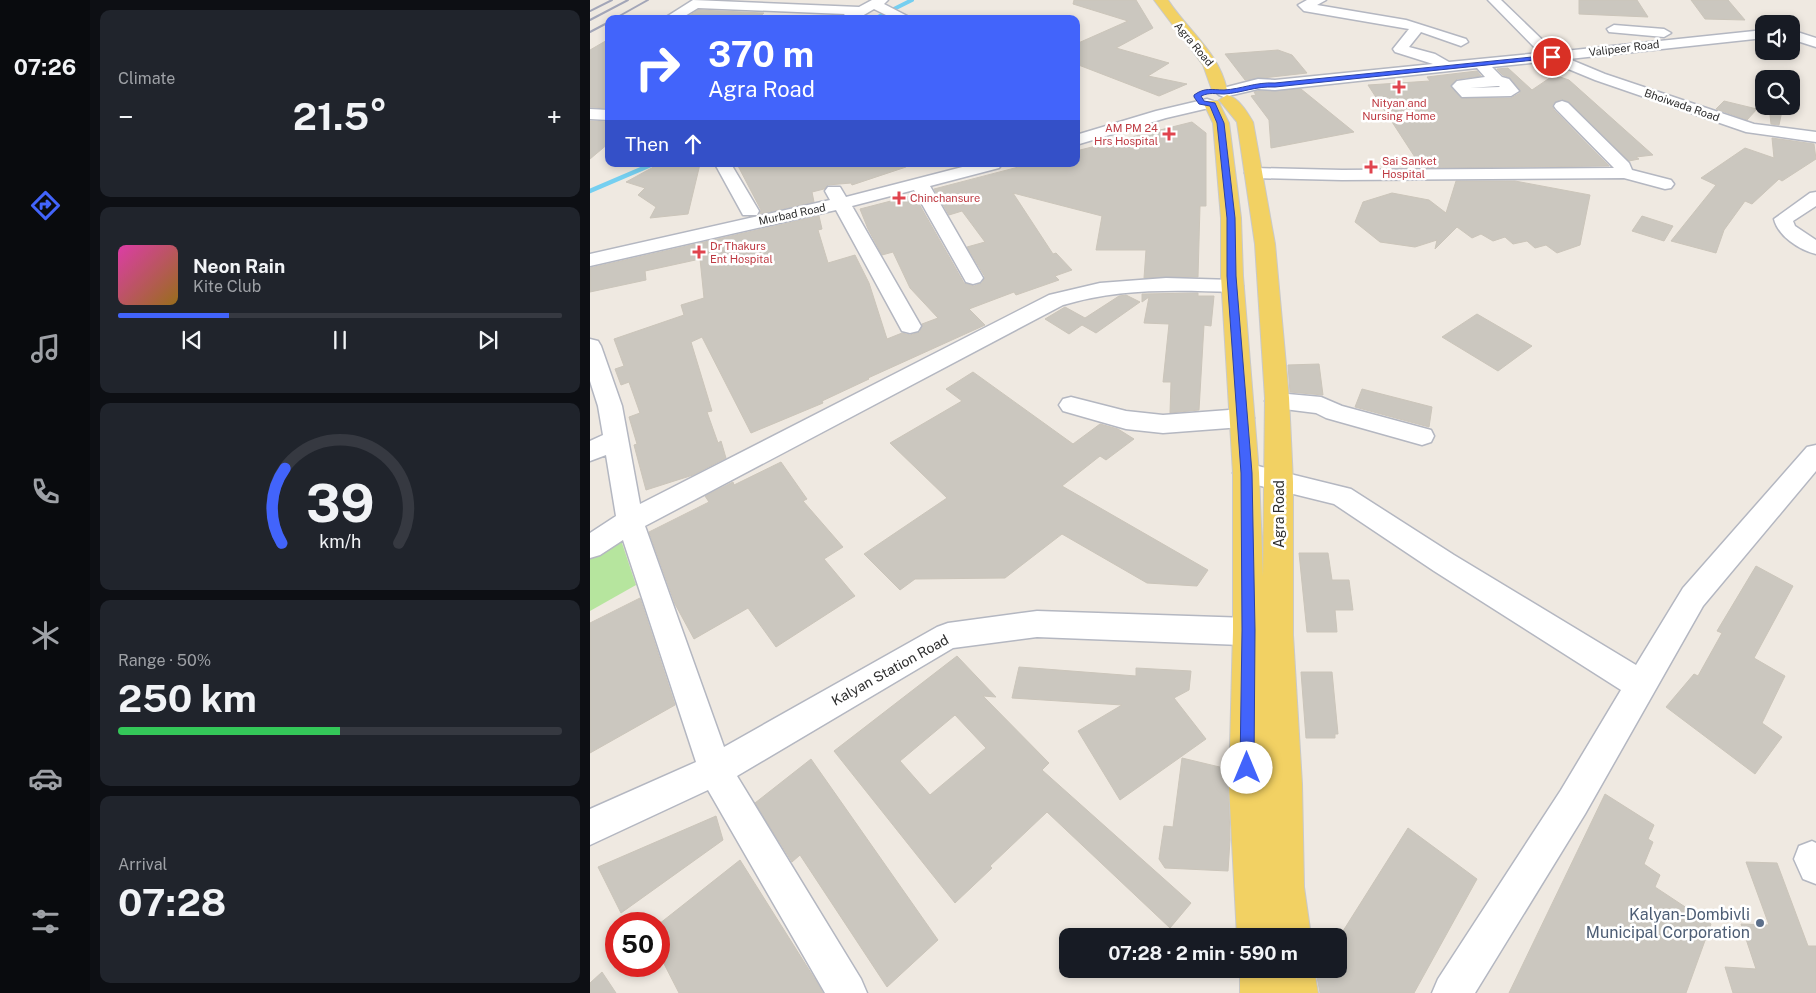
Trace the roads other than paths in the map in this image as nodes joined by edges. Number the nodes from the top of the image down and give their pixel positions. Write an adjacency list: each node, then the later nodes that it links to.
1 (1149, 0): 23 (main road, Agra Road)
2 (1161, 0): 23 (main road, Agra Road)
3 (1320, 0): 10 (street)
4 (1494, 0): 19 (street)
5 (699, 2): 7 (street); 8 (street)
6 (881, 4): 7 (street); 9 (street)
7 (841, 10)
8 (677, 15)
9 (900, 15)
10 (1418, 27): 16 (street); 21 (street)
11 (1816, 27): 13 (street)
12 (1614, 29): 17 (street)
13 (1800, 30)
14 (1755, 35): 17 (street, Valipeer Road)
15 (1800, 36): 18 (street)
16 (1462, 42)
17 (1679, 42): 19 (street, Valipeer Road)
18 (1816, 43)
19 (1552, 57): 20 (street, Valipeer Road); 28 (street, Bhoiwada Road)
20 (1480, 63): 21 (street, Valipeer Road); 22 (street)
21 (1448, 66): 23 (street, Valipeer Road)
22 (1497, 81)
23 (1215, 97): 27 (street); 29 (street); 33 (main road, Agra Road); 44 (main road, Agra Road)
24 (1562, 106): 34 (street)
25 (590, 114): 26 (street)
26 (605, 116)
27 (1080, 124)
28 (1816, 136)
29 (1080, 139)
30 (725, 167): 39 (street)
31 (926, 167): 37 (street, Murbad Road)
32 (982, 167): 35 (street, Murbad Road)
33 (1254, 173): 34 (street); 47 (main road, Agra Road)
34 (1624, 173): 36 (street)
35 (920, 184): 37 (street, Murbad Road); 43 (street)
36 (1665, 184)
37 (837, 197): 39 (street, Murbad Road); 42 (street, Murbad Road); 45 (street)
38 (1816, 197): 40 (street)
39 (750, 211): 41 (street, Murbad Road)
40 (1816, 248)
41 (590, 249)
42 (590, 260)
43 (973, 278)
44 (1233, 286): 49 (main road, Agra Road); 56 (street)
45 (910, 326)
46 (590, 346): 51 (street)
47 (1277, 401): 50 (street); 55 (main road, Agra Road)
48 (1071, 405): 49 (street)
49 (1242, 418): 54 (main road, Agra Road)
50 (1422, 436)
51 (616, 439): 52 (street); 56 (street)
52 (590, 452)
53 (1816, 454): 59 (street)
54 (1246, 473): 55 (street); 58 (main road, Agra Road)
55 (1279, 482): 58 (main road, Agra Road); 59 (street)
56 (630, 520): 57 (street); 62 (street)
57 (590, 547)
58 (1263, 633): 60 (main road, Agra Road); 61 (main road, Agra Road); 62 (street, Kalyan Station Road)
59 (1641, 685): 71 (street)
60 (1247, 713): 61 (main road); 64 (main road, Agra Road)
61 (1281, 716): 65 (main road, Agra Road)
62 (715, 770): 63 (street, Kalyan Station Road); 68 (street)
63 (590, 827)
64 (1256, 928)
65 (1289, 928)
66 (1260, 978): 69 (main road)
67 (1295, 978): 70 (main road)
68 (846, 993)
69 (1261, 993)
70 (1297, 993)
71 (1452, 993)

